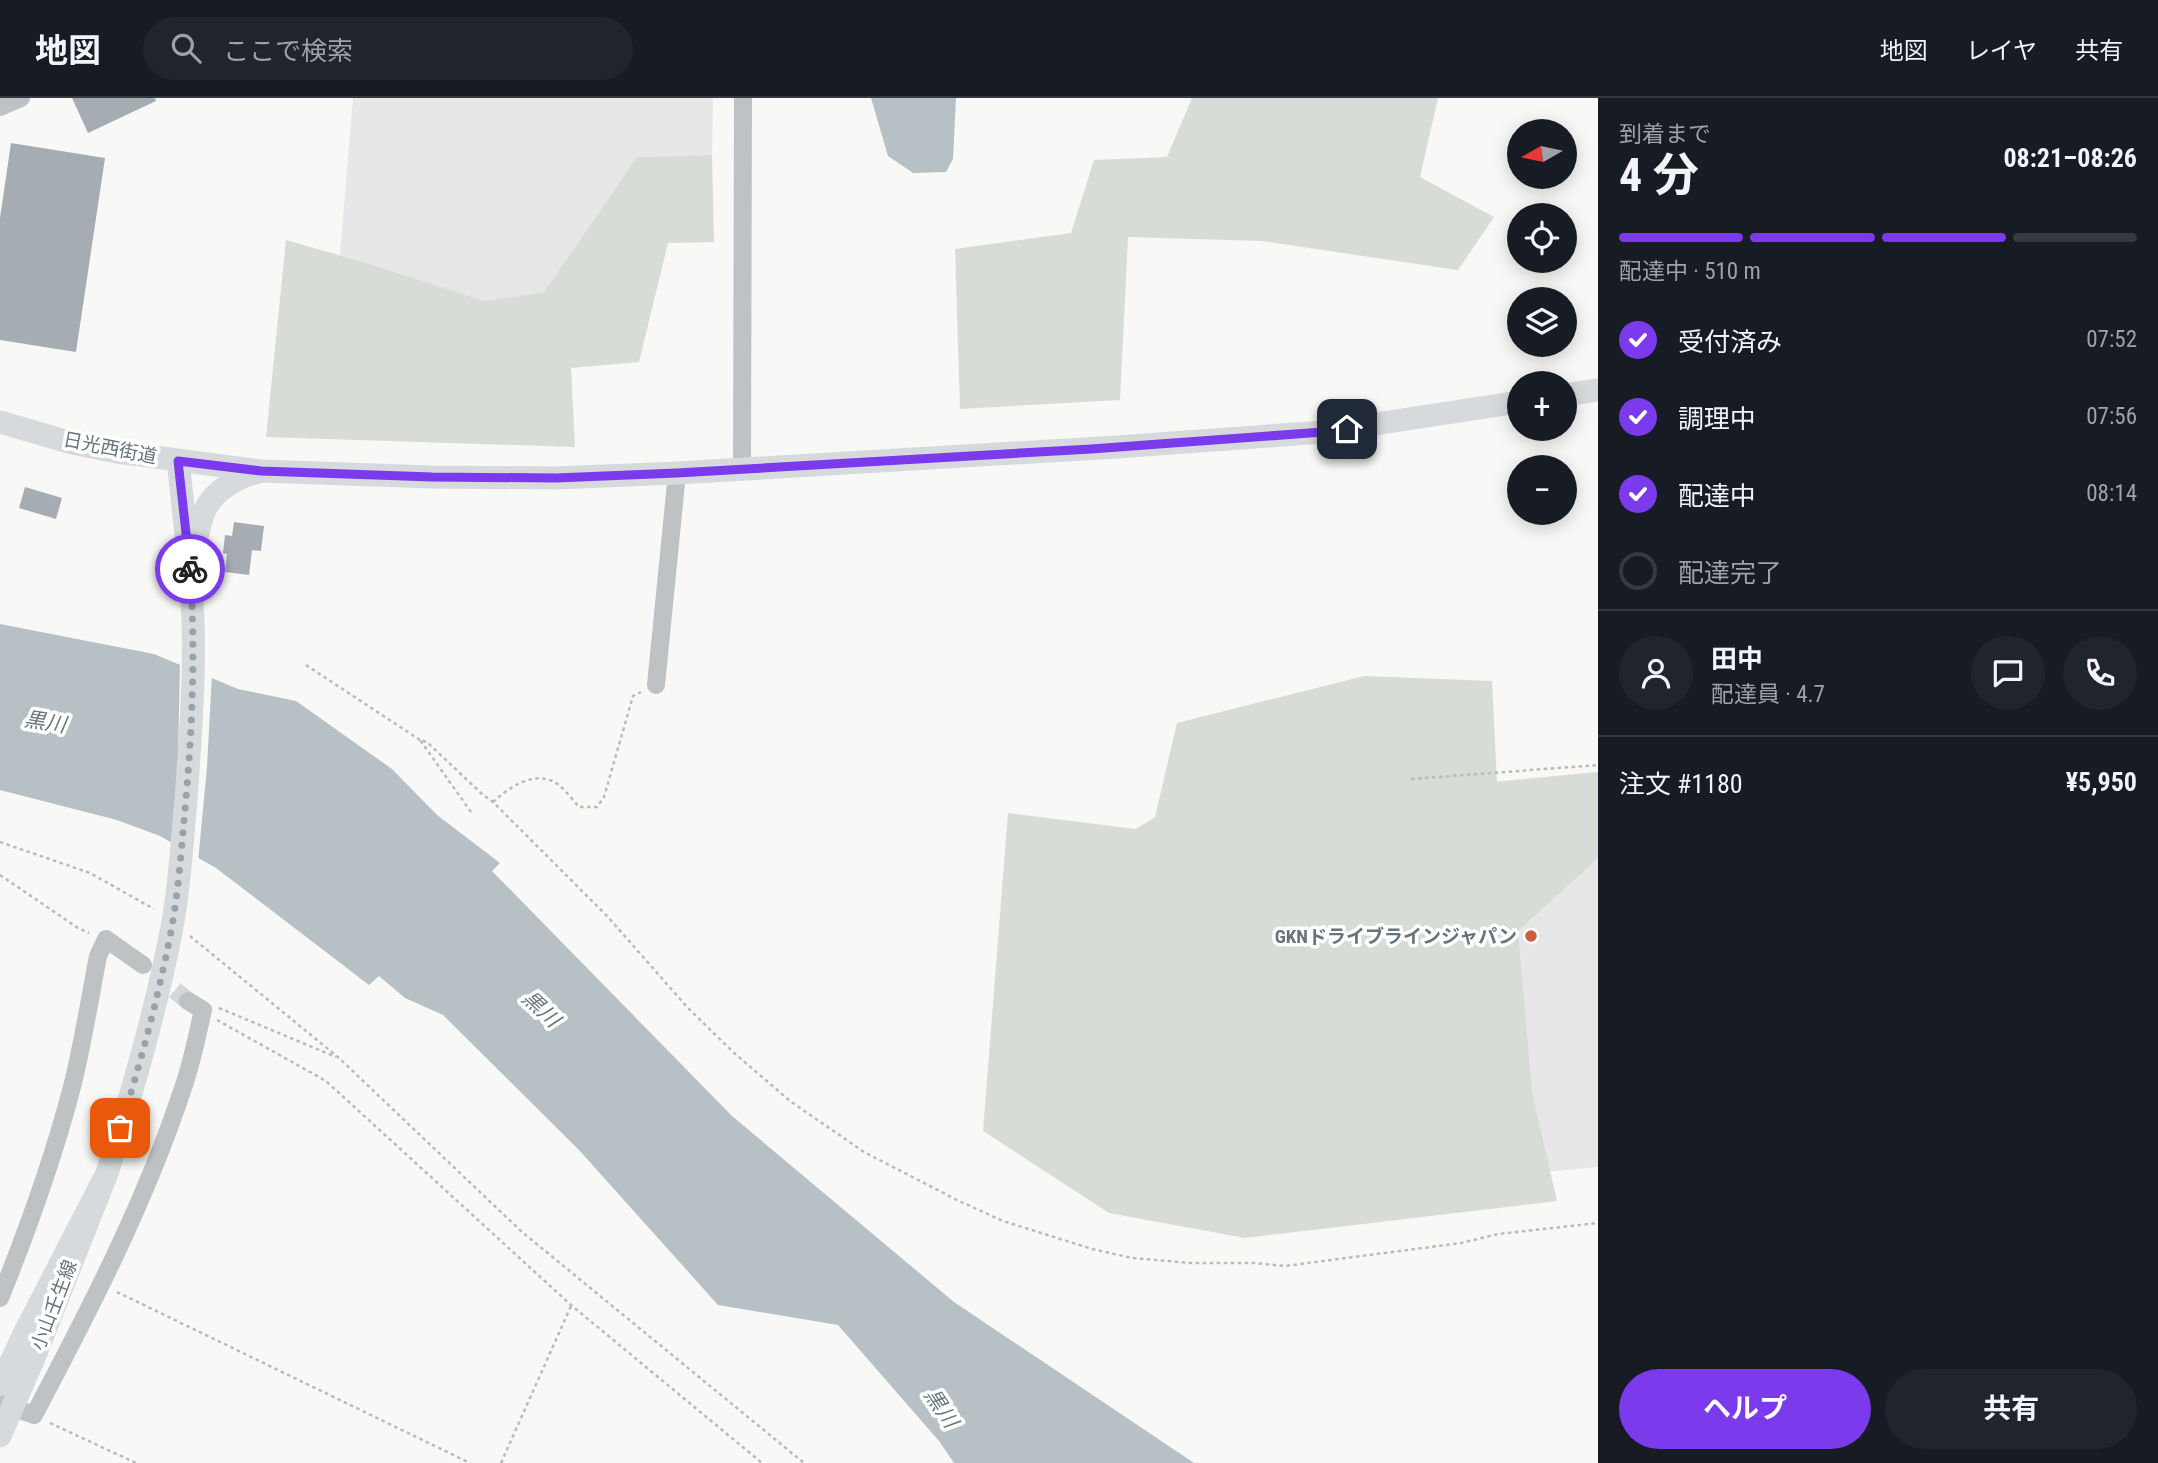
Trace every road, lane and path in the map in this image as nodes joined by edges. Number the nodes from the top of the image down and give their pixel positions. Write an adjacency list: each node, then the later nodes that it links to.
1 (21, 98): 3 (street)
2 (743, 98): 9 (street)
3 (0, 107)
4 (1598, 390): 5 (main road)
5 (1577, 394)
6 (1507, 404): 9 (main road, 日光西街道)
7 (0, 422): 8 (main road, 日光西街道)
8 (178, 461): 10 (main road, 日光西街道); 12 (main road, 小山壬生線)
9 (742, 469): 11 (main road, 日光西街道)
10 (261, 471): 11 (main road, 日光西街道); 12 (main road)
11 (677, 473): 14 (street)
12 (190, 571): 22 (main road, 小山壬生線)
13 (306, 665): 15 (path)
14 (656, 685): 18 (path)
15 (420, 740): 18 (path); 19 (path)
16 (1598, 765): 17 (path)
17 (1411, 779)
18 (493, 802): 28 (path)
19 (471, 813)
20 (0, 842): 22 (path)
21 (0, 875): 23 (path)
22 (173, 919): 26 (path); 27 (main road, 小山壬生線)
23 (106, 939): 24 (street); 30 (street)
24 (143, 965)
25 (196, 1005): 26 (path); 29 (street); 31 (path)
26 (339, 1058): 39 (path)
27 (107, 1173): 32 (main road, 小山壬生線); 33 (main road, 小山壬生線)
28 (1598, 1223)
29 (102, 1284): 33 (street); 36 (path)
30 (0, 1298)
31 (571, 1305): 37 (path); 38 (path)
32 (0, 1385)
33 (16, 1409): 34 (main road, 小山壬生線); 35 (path)
34 (0, 1436)
35 (136, 1463)
36 (470, 1463)
37 (501, 1463)
38 (762, 1463)
39 (804, 1463)

